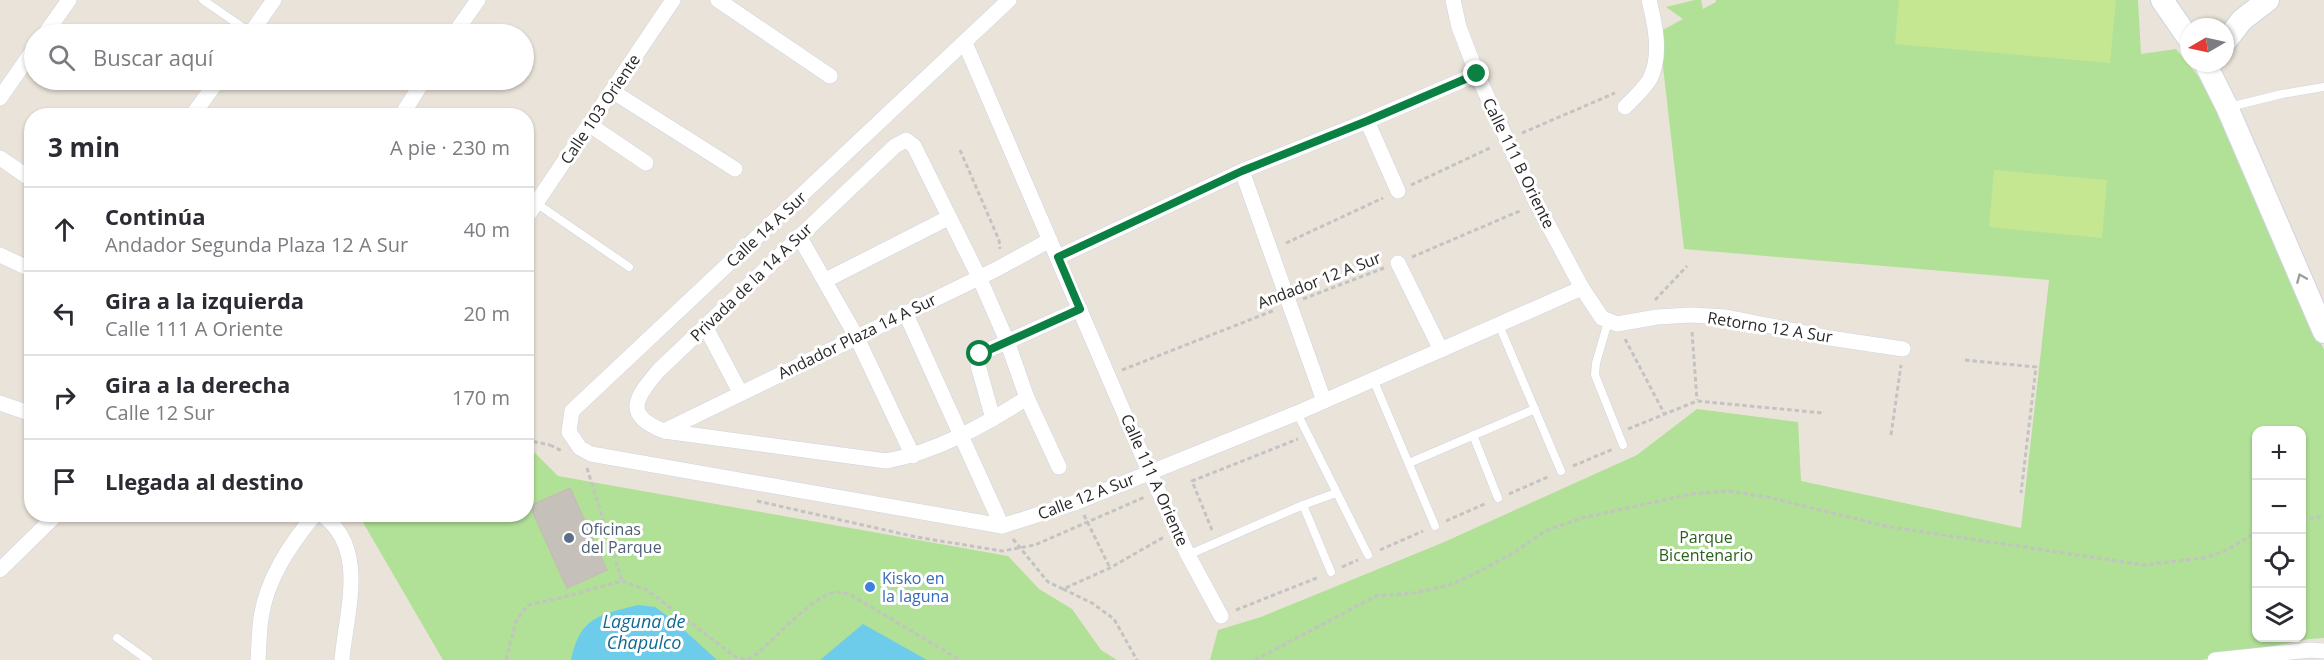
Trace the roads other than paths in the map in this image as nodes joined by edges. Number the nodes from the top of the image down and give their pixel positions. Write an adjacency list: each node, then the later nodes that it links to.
1 (69, 0): 12 (street)
2 (203, 0): 13 (lane)
3 (274, 0): 14 (street)
4 (478, 0): 15 (street)
5 (673, 0): 26 (street, Calle 103 Oriente)
6 (718, 0): 22 (street)
7 (1009, 0): 18 (street, Calle 14 A Sur)
8 (1453, 0): 21 (street, Calle 111 B Oriente)
9 (1649, 0): 28 (street)
10 (2162, 0): 16 (street)
11 (2268, 0): 17 (street)
12 (52, 24)
13 (237, 24)
14 (258, 24)
15 (461, 24)
16 (2180, 26)
17 (2234, 30)
18 (965, 43): 44 (street, Calle 111 A Oriente); 76 (street, Calle 14 A Sur)
19 (24, 63): 27 (street)
20 (2212, 72): 29 (street)
21 (1477, 74): 32 (street); 52 (street, Calle 111 B Oriente)
22 (830, 76)
23 (2324, 87): 29 (lane)
24 (211, 90): 30 (street)
25 (418, 90): 31 (street)
26 (612, 91): 33 (street, Calle 103 Oriente); 36 (street)
27 (0, 98)
28 (1625, 107)
29 (2228, 107): 58 (street, one-way to 29)
30 (198, 108)
31 (406, 108)
32 (1367, 121): 37 (street); 39 (street)
33 (590, 125): 35 (street); 40 (street, Calle 103 Oriente)
34 (0, 158): 38 (street)
35 (646, 163)
36 (735, 169)
37 (1242, 171): 46 (street); 66 (street)
38 (24, 174)
39 (1398, 191)
40 (536, 203): 41 (street, Calle 103 Oriente); 49 (lane)
41 (534, 206)
42 (948, 218): 43 (street, Privada de la 14 A Sur); 50 (street); 51 (street)
43 (799, 236): 51 (street); 57 (street, Privada de la 14 A Sur)
44 (1050, 240): 46 (street, Calle 111 A Oriente); 50 (street, Andador Plaza 14 A Sur)
45 (0, 255): 48 (street)
46 (1058, 257): 53 (street, Calle 111 A Oriente)
47 (1398, 262): 62 (street)
48 (24, 266)
49 (629, 267)
50 (979, 277): 54 (street, Andador Plaza 14 A Sur); 60 (street)
51 (826, 280): 59 (street)
52 (1582, 288): 55 (street); 56 (street, Calle 12 A Sur)
53 (1080, 309): 60 (street); 80 (street, Calle 111 A Oriente)
54 (905, 312): 59 (street, Andador Plaza 14 A Sur); 73 (street)
55 (1613, 323): 61 (street, Retorno 12 A Sur); 75 (lane)
56 (1499, 325): 62 (street, Calle 12 A Sur); 68 (lane)
57 (705, 326): 64 (street); 72 (street, Privada de la 14 A Sur)
58 (2324, 332)
59 (856, 336): 64 (street, Andador Plaza 14 A Sur); 77 (street)
60 (1007, 341): 65 (street); 71 (street)
61 (1904, 349)
62 (1441, 350): 63 (street, Calle 12 A Sur)
63 (1373, 380): 66 (street, Calle 12 A Sur); 78 (lane)
64 (740, 393): 72 (street, Andador Plaza 14 A Sur)
65 (1027, 398): 71 (street); 79 (street)
66 (1324, 401): 70 (street, Calle 12 A Sur)
67 (0, 403): 69 (street)
68 (1535, 409): 74 (lane); 81 (lane)
69 (24, 411)
70 (1298, 413): 80 (street, Calle 12 A Sur); 82 (lane)
71 (993, 419): 73 (street)
72 (664, 430): 77 (street)
73 (961, 435): 77 (street); 88 (street)
74 (1473, 435): 78 (lane); 83 (lane)
75 (1623, 445)
76 (580, 448): 88 (street, Calle 12 A Sur)
77 (913, 456)
78 (1409, 463): 89 (lane)
79 (1059, 468)
80 (1149, 471): 88 (street, Calle 12 A Sur); 90 (street, Calle 111 A Oriente)
81 (1561, 471)
82 (1336, 493): 84 (lane); 91 (lane)
83 (1498, 498)
84 (1303, 505): 90 (lane); 93 (lane)
85 (49, 522): 92 (street)
86 (309, 522): 99 (street)
87 (332, 522): 100 (street)
88 (1002, 526)
89 (1435, 526)
90 (1188, 555): 94 (street, Calle 111 A Oriente)
91 (1368, 555)
92 (0, 570)
93 (1331, 572)
94 (1221, 616)
95 (117, 638): 98 (lane)
96 (2324, 651): 97 (street)
97 (2225, 659)
98 (148, 660)
99 (258, 660)
100 (342, 660)

